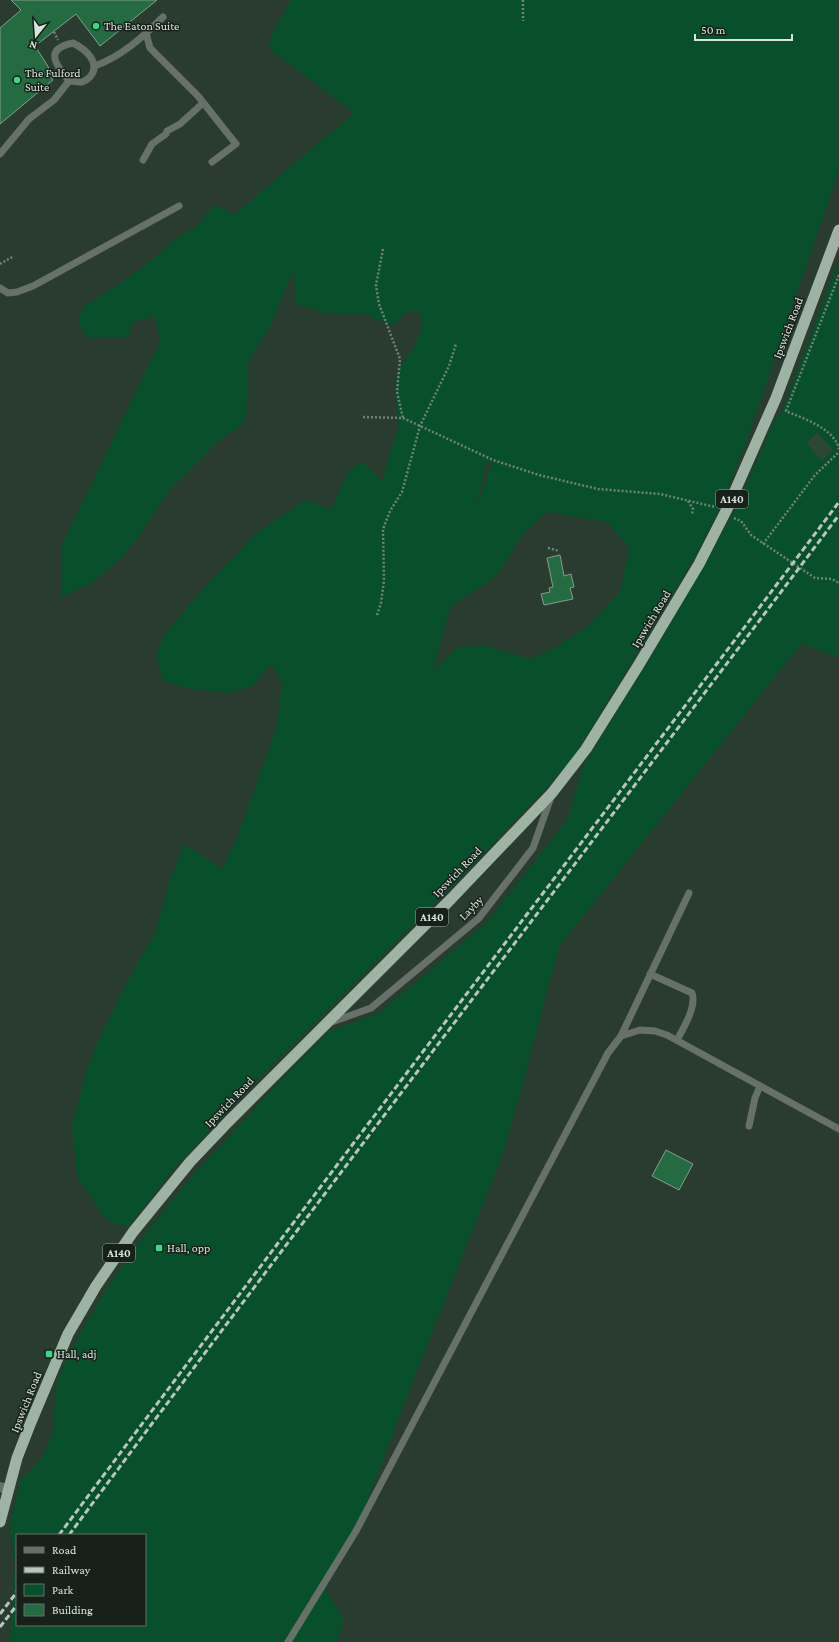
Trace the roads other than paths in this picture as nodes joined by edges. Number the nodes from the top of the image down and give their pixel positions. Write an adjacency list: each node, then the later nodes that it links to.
1 (163, 17): 2 (lane)
2 (146, 33): 3 (lane); 5 (lane)
3 (95, 66): 4 (lane); 4 (lane)
4 (69, 81): 6 (lane)
5 (203, 103): 7 (lane); 8 (lane)
6 (0, 154)
7 (143, 160)
8 (212, 162)
9 (179, 206): 11 (lane)
10 (839, 230): 12 (highway, Ipswich Road / A140)
11 (0, 288)
12 (552, 793): 15 (highway, Ipswich Road / A140); 15 (lane, Layby)
13 (689, 893): 14 (lane)
14 (650, 974): 16 (lane); 17 (lane)
15 (322, 1026): 21 (highway, Ipswich Road / A140)
16 (621, 1036): 17 (lane); 23 (lane)
17 (677, 1040): 18 (lane)
18 (760, 1086): 19 (lane); 20 (lane)
19 (748, 1126)
20 (839, 1129)
21 (4, 1488): 22 (highway, Ipswich Road / A140)
22 (0, 1522)
23 (288, 1642)

